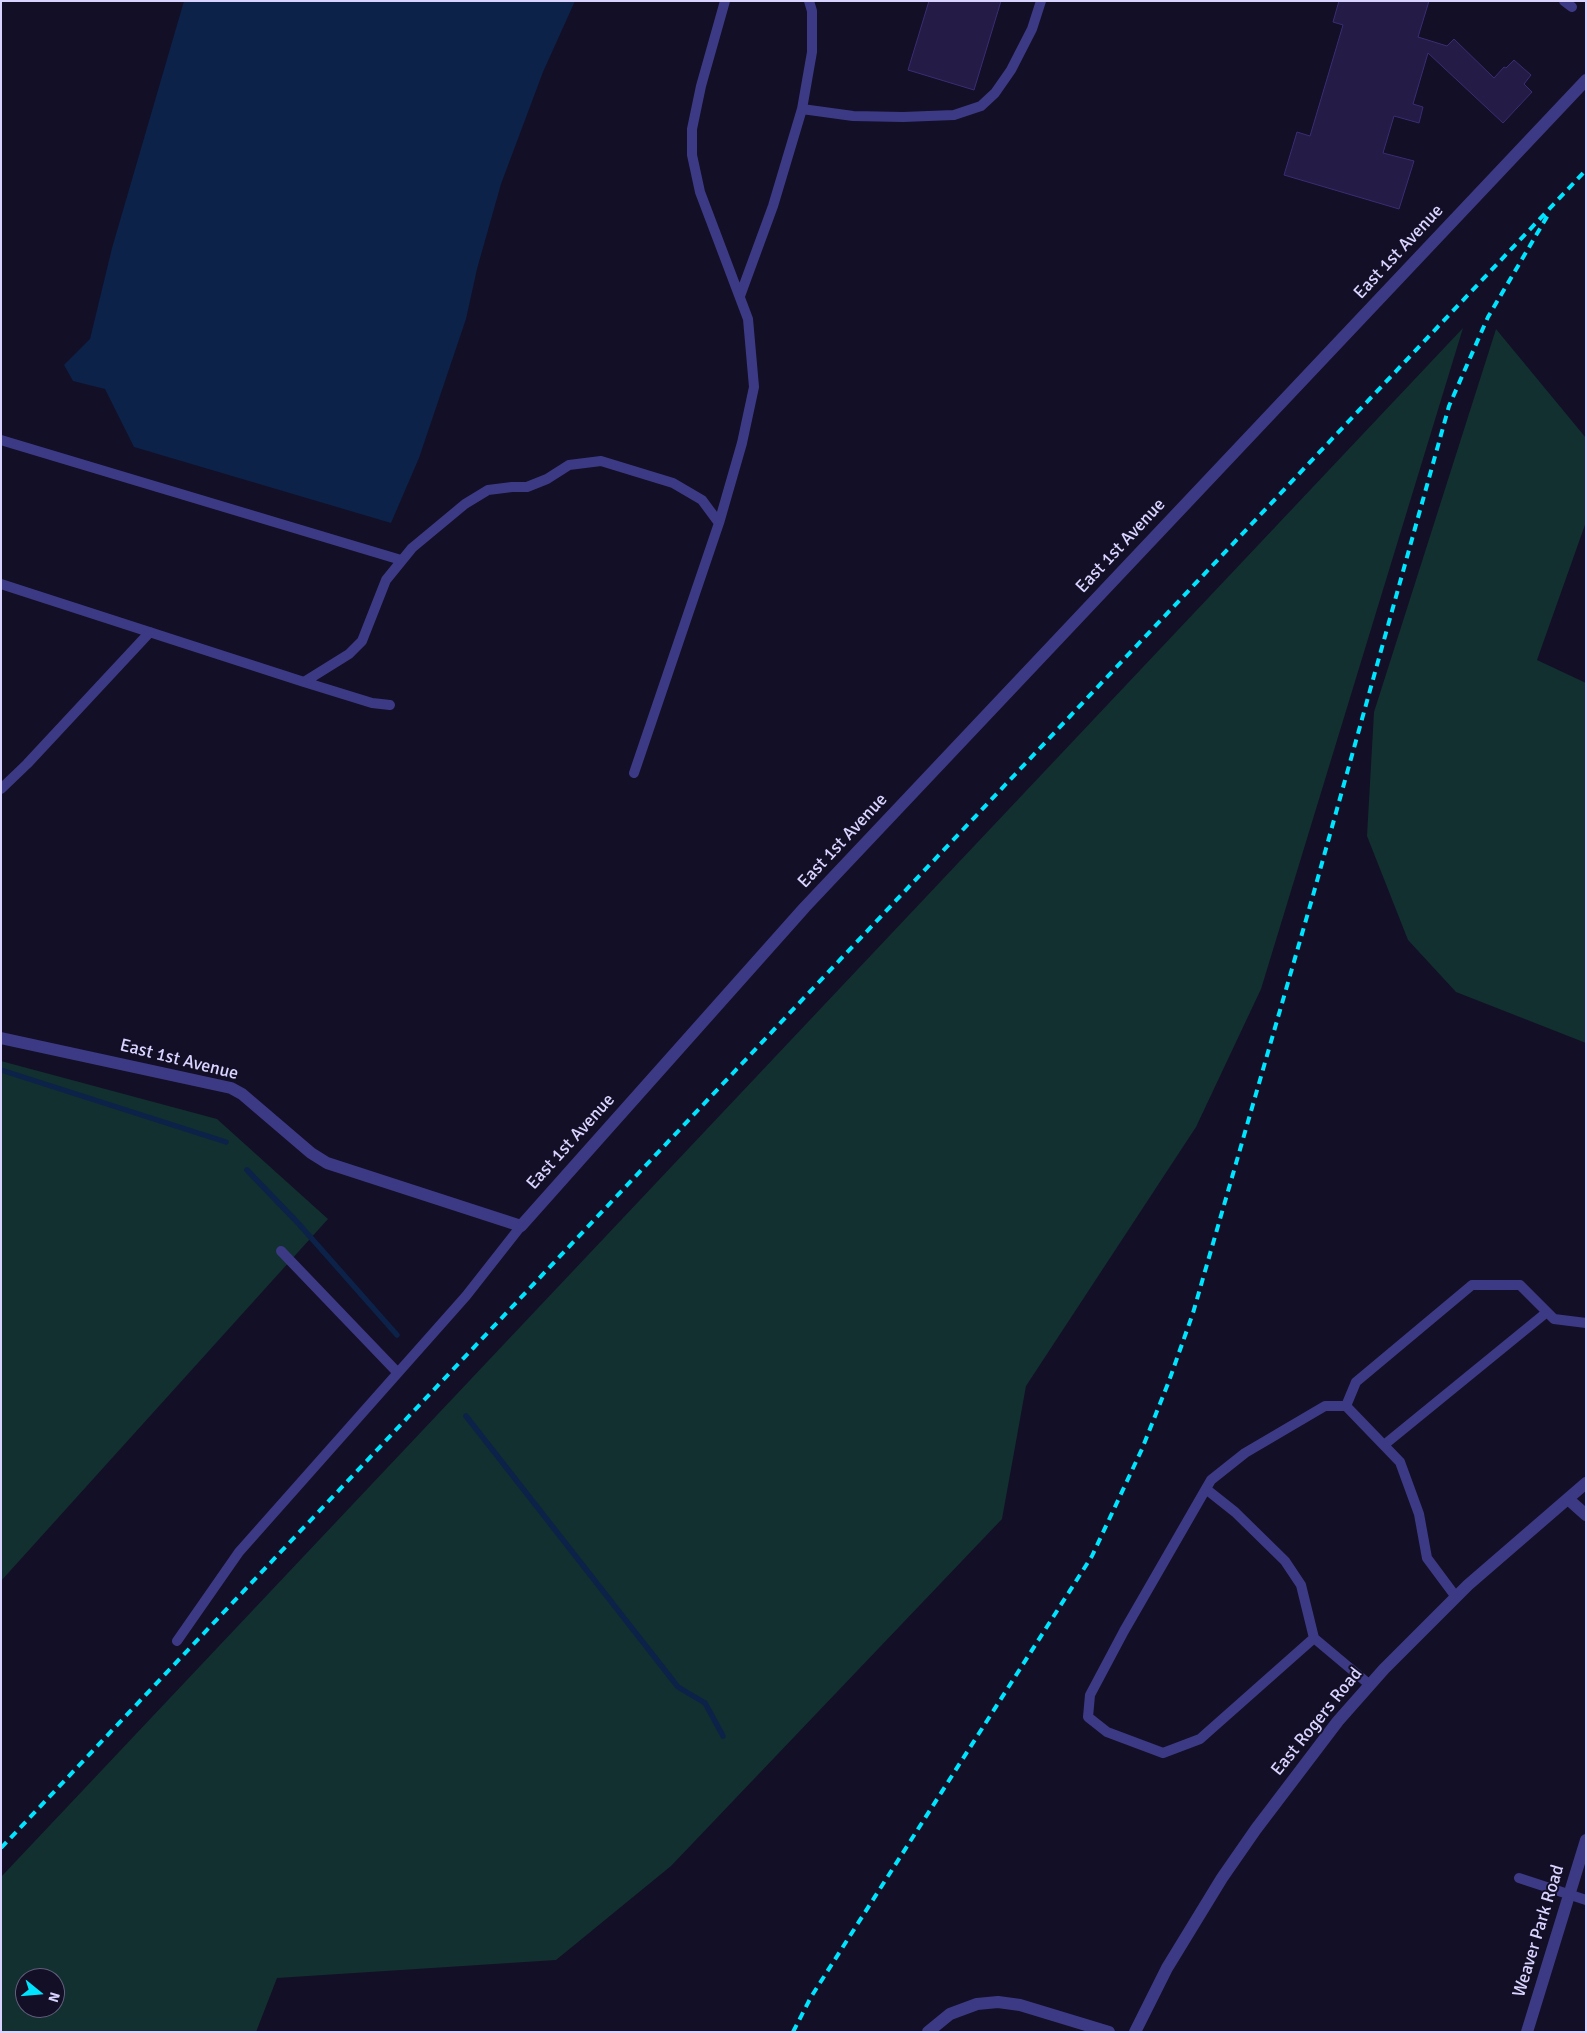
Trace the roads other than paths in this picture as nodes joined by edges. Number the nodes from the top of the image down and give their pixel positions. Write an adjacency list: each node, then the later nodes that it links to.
1 (725, 1): 6 (lane)
2 (809, 1): 5 (lane)
3 (1041, 1): 5 (lane)
4 (1586, 80): 17 (street, East 1st Avenue)
5 (802, 109): 6 (lane)
6 (740, 296): 8 (lane)
7 (1, 440): 9 (lane)
8 (719, 523): 9 (lane); 14 (lane)
9 (402, 560): 12 (lane)
10 (1, 584): 11 (lane)
11 (150, 632): 12 (lane); 15 (lane)
12 (304, 682): 13 (lane)
13 (390, 705)
14 (634, 773)
15 (1, 789)
16 (1, 1038): 17 (street, East 1st Avenue)
17 (521, 1226): 21 (lane)
18 (281, 1251): 21 (lane)
19 (1547, 1312): 20 (lane); 22 (lane); 23 (lane)
20 (1586, 1323)
21 (397, 1372): 30 (lane)
22 (1346, 1406): 23 (lane); 25 (lane)
23 (1384, 1445): 28 (lane)
24 (1586, 1483): 26 (street, East Rogers Road)
25 (1206, 1490): 29 (lane); 29 (lane)
26 (1568, 1499): 27 (street); 28 (street, East Rogers Road)
27 (1586, 1515)
28 (1456, 1597): 31 (street, East Rogers Road)
29 (1314, 1638): 31 (lane)
30 (177, 1641)
31 (1370, 1684): 38 (street, East Rogers Road)
32 (1586, 1840): 34 (street, Weaver Park Road)
33 (1519, 1878): 34 (lane)
34 (1569, 1894): 35 (lane); 39 (street, Weaver Park Road)
35 (1586, 1900)
36 (928, 2032): 37 (street)
37 (1109, 2032)
38 (1135, 2032)
39 (1526, 2032)

